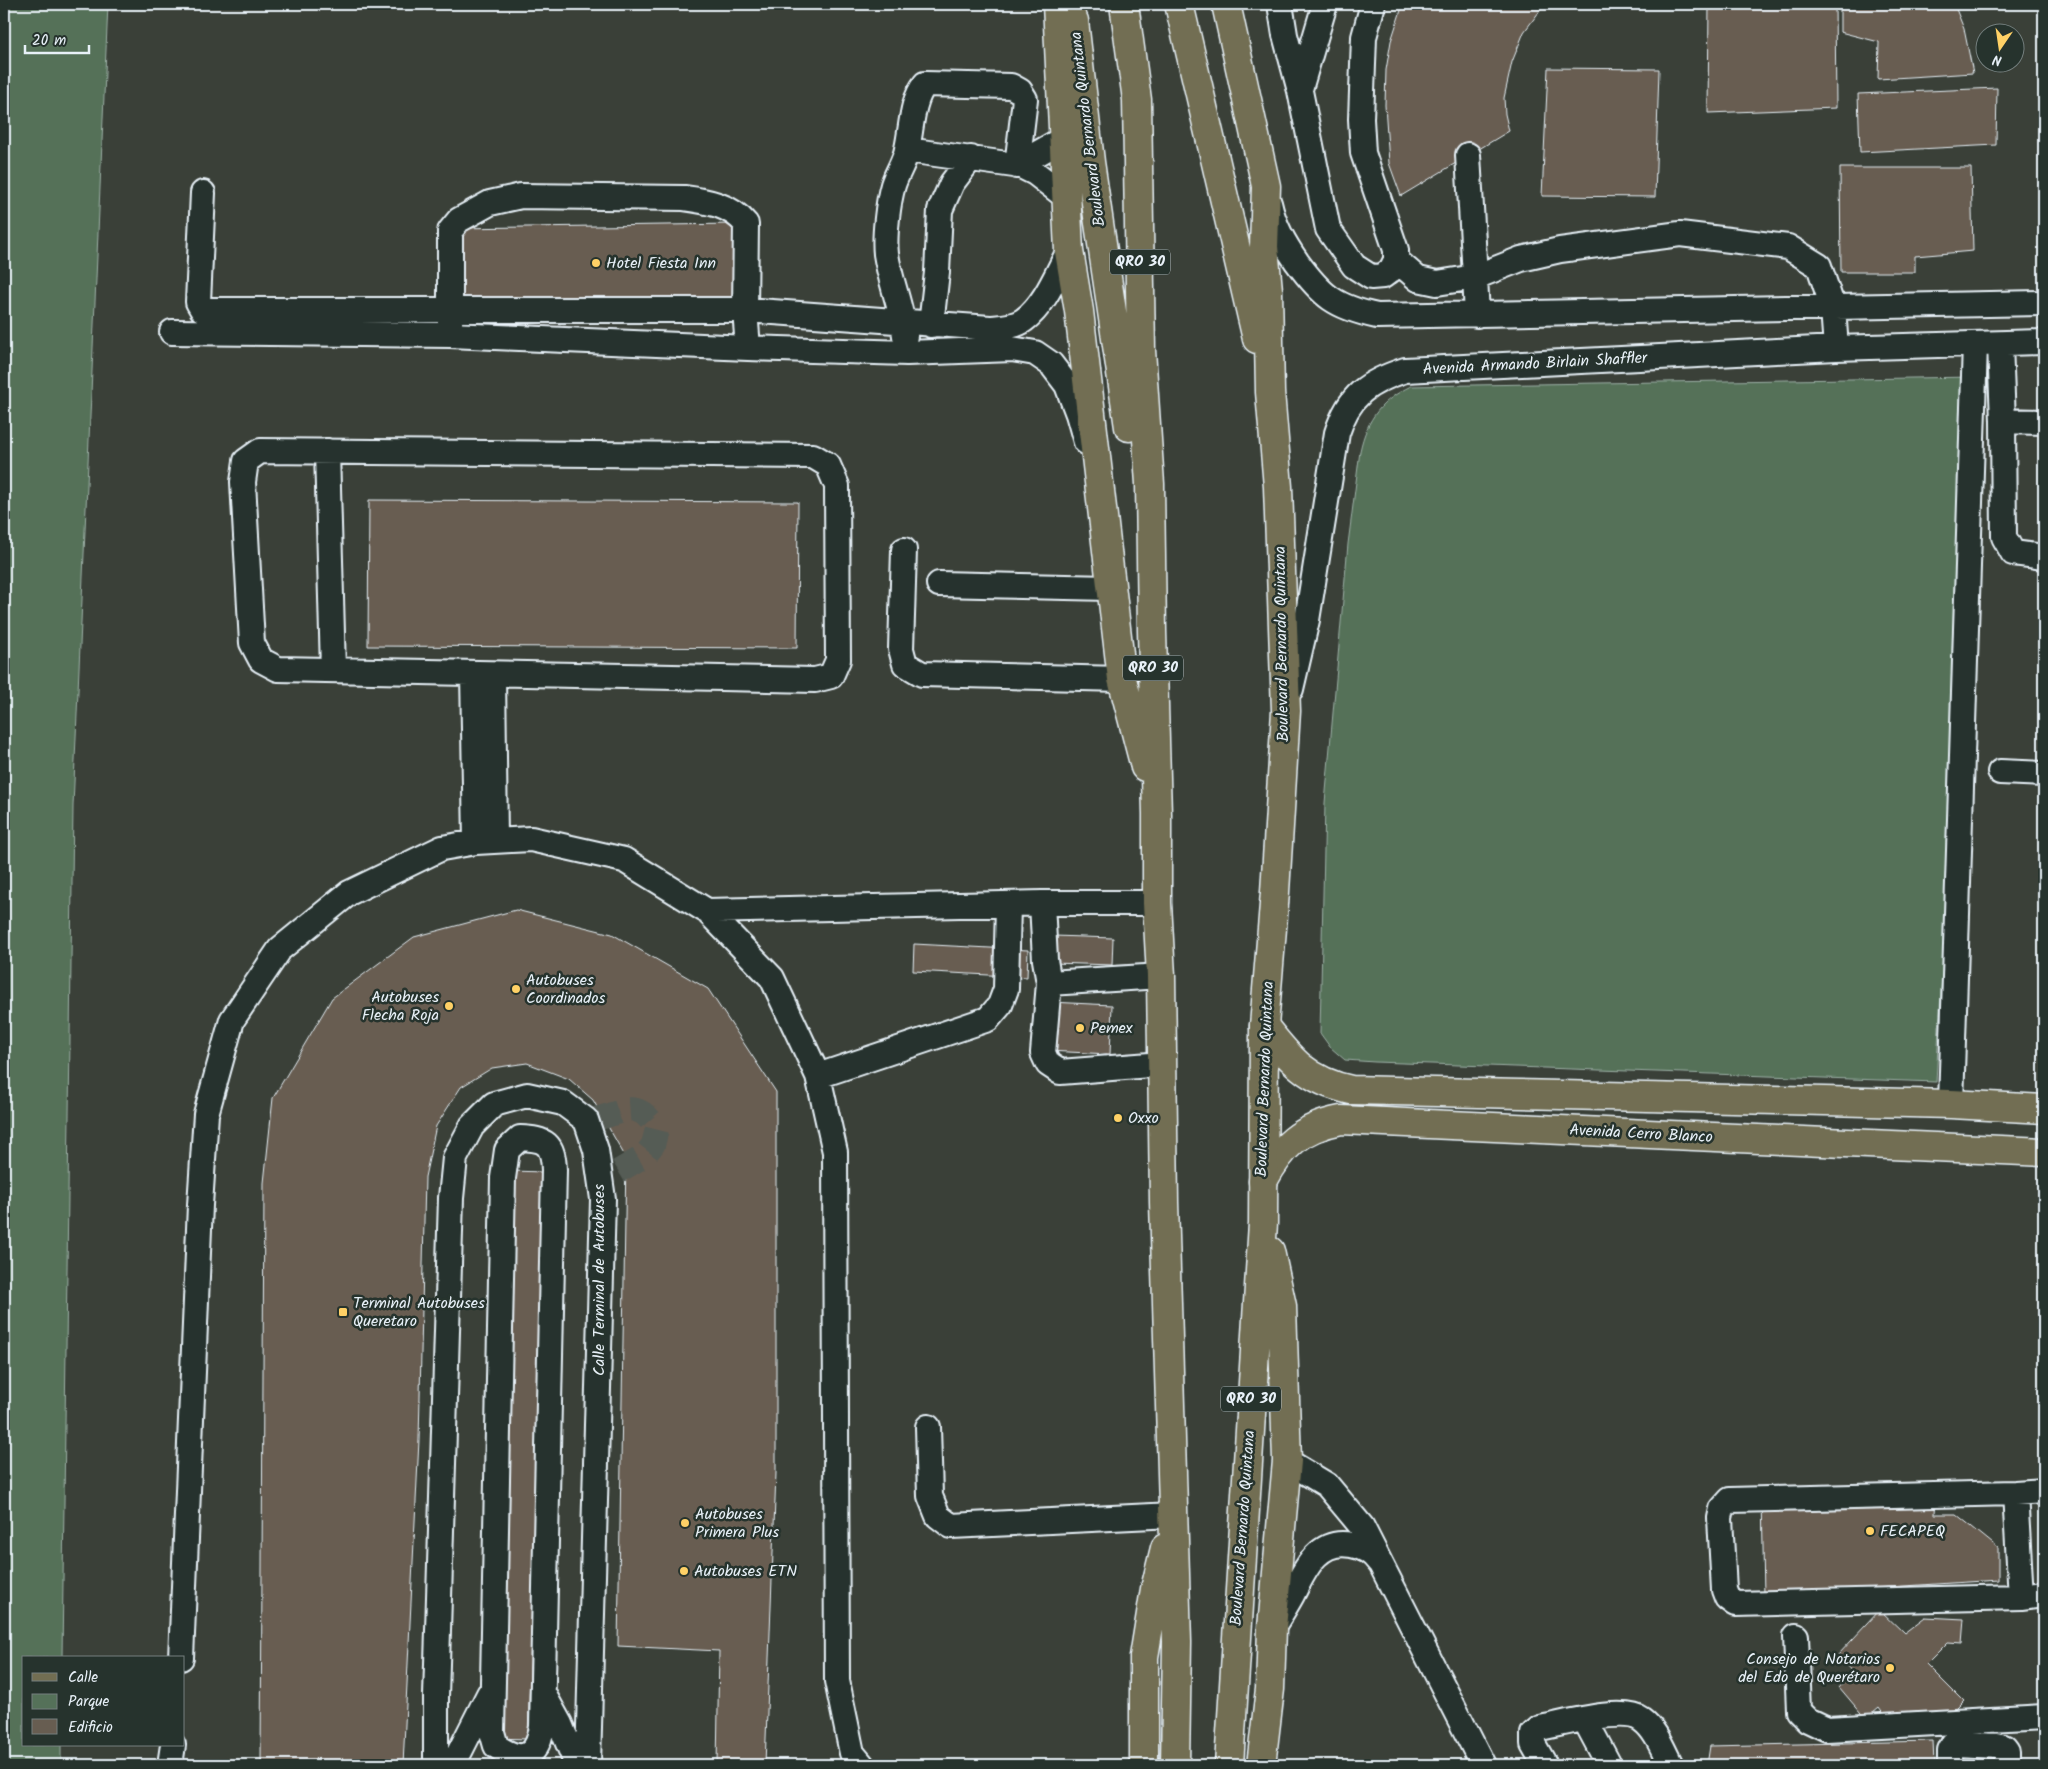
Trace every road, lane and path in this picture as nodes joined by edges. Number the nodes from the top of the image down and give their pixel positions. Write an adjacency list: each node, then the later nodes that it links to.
1 (1057, 4): 10 (main road)
2 (1072, 4): 41 (main road, Boulevard Bernardo Quintana / QRO 30)
3 (1124, 4): 41 (main road, Boulevard Bernardo Quintana / QRO 30)
4 (1179, 4): 36 (main road, Boulevard Bernardo Quintana / QRO 30)
5 (1226, 4): 15 (main road, Boulevard Bernardo Quintana / QRO 30)
6 (1280, 4): 9 (street)
7 (1325, 4): 9 (street)
8 (1373, 4): 19 (street)
9 (1300, 91): 19 (street)
10 (1063, 139): 14 (street); 17 (main road)
11 (907, 150): 13 (street); 14 (street); 26 (street)
12 (1468, 155): 20 (street)
13 (971, 158): 14 (street); 27 (street)
14 (1019, 166): 17 (street)
15 (1266, 186): 25 (street); 36 (main road, Boulevard Bernardo Quintana / QRO 30)
16 (203, 193): 23 (street)
17 (1066, 197): 18 (main road)
18 (1069, 251): 27 (street); 40 (main road)
19 (1396, 260): 20 (street)
20 (1475, 278): 22 (street); 25 (street)
21 (2044, 303): 22 (street)
22 (1833, 308): 25 (street); 34 (street)
23 (449, 310): 24 (street); 24 (street); 29 (street)
24 (745, 310): 26 (street); 33 (street)
25 (1477, 315)
26 (904, 322): 27 (street); 35 (street)
27 (931, 325)
28 (172, 332): 29 (street)
29 (450, 335): 33 (street)
30 (2044, 342): 32 (street, Avenida Armando Birlain Shaffler)
31 (1975, 344): 32 (street, Avenida Armando Birlain Shaffler); 34 (street, Avenida Armando Birlain Shaffler); 63 (street)
32 (2000, 344): 37 (street)
33 (748, 348): 35 (street)
34 (1836, 348): 49 (street, Avenida Armando Birlain Shaffler)
35 (907, 353): 40 (street)
36 (1270, 392): 49 (main road, Boulevard Bernardo Quintana / QRO 30)
37 (2003, 421): 38 (street); 43 (street)
38 (2044, 422)
39 (327, 451): 46 (street); 46 (street); 47 (street)
40 (1098, 484): 45 (main road)
41 (1150, 521): 52 (main road, Boulevard Bernardo Quintana / QRO 30)
42 (904, 550): 48 (street)
43 (2044, 557)
44 (939, 584): 45 (street)
45 (1110, 588): 48 (main road)
46 (333, 670): 47 (street)
47 (483, 673): 53 (street)
48 (1122, 679): 52 (main road)
49 (1286, 711): 60 (main road, Boulevard Bernardo Quintana / QRO 30)
50 (2000, 772): 51 (street)
51 (2044, 774)
52 (1157, 814): 55 (main road, Boulevard Bernardo Quintana / QRO 30)
53 (485, 841): 57 (street); 79 (street)
54 (1042, 903): 55 (street); 56 (street); 59 (street)
55 (1157, 903): 58 (main road, Boulevard Bernardo Quintana / QRO 30)
56 (1008, 904): 57 (street); 62 (street)
57 (707, 911): 62 (street)
58 (1160, 976): 59 (street); 61 (main road, Boulevard Bernardo Quintana / QRO 30)
59 (1048, 983): 61 (street)
60 (1264, 1026): 63 (main road); 67 (main road, Boulevard Bernardo Quintana / QRO 30)
61 (1162, 1064): 74 (main road, Boulevard Bernardo Quintana / QRO 30)
62 (818, 1076): 91 (street)
63 (1951, 1104): 64 (main road)
64 (2044, 1109)
65 (2044, 1152): 67 (main road, Avenida Cerro Blanco)
66 (612, 1175): 68 (street)
67 (1263, 1181): 69 (main road, Boulevard Bernardo Quintana / QRO 30)
68 (602, 1199): 87 (street, Calle Terminal de Autobuses); 90 (street, Calle Terminal de Autobuses)
69 (1264, 1223): 71 (main road); 94 (main road, Boulevard Bernardo Quintana / QRO 30)
70 (928, 1427): 74 (street)
71 (1287, 1461): 75 (street); 77 (main road)
72 (2044, 1490): 73 (street)
73 (2014, 1493): 76 (street); 76 (street)
74 (1173, 1515): 92 (main road); 93 (main road, Boulevard Bernardo Quintana / QRO 30)
75 (1383, 1569): 77 (street); 95 (street)
76 (2033, 1595)
77 (1272, 1628): 85 (main road)
78 (1796, 1636): 82 (street)
79 (180, 1656)
80 (493, 1686): 81 (street); 81 (street); 88 (street)
81 (542, 1692): 89 (street)
82 (2044, 1717)
83 (1585, 1720): 96 (street); 97 (street); 98 (street)
84 (173, 1746): 86 (street)
85 (1263, 1760)
86 (170, 1765)
87 (436, 1765)
88 (453, 1765)
89 (577, 1765)
90 (588, 1765)
91 (862, 1765)
92 (1144, 1765)
93 (1174, 1765)
94 (1229, 1765)
95 (1484, 1765)
96 (1545, 1765)
97 (1609, 1765)
98 (1671, 1765)
99 (1950, 1765): 100 (street)
100 (2007, 1765)

